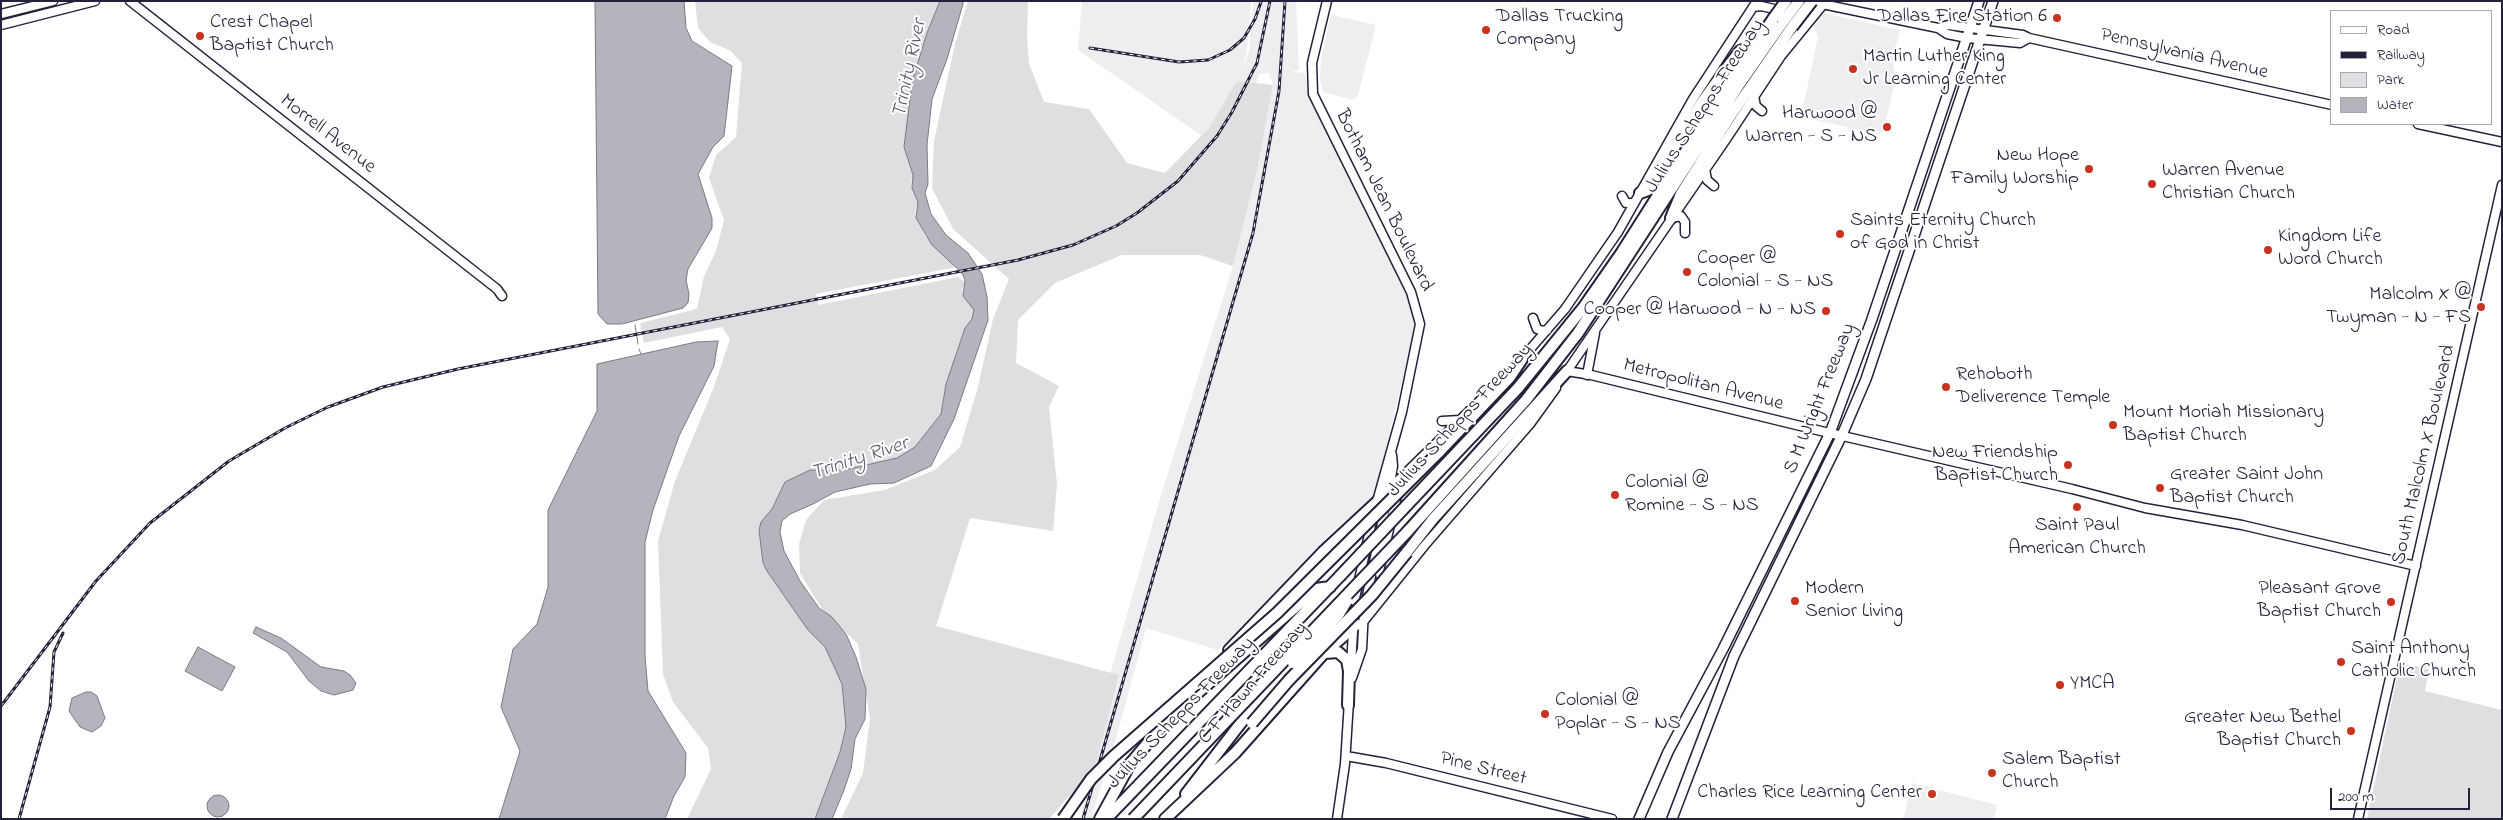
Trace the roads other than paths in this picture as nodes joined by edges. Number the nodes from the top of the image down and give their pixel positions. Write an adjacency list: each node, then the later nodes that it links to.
1 (53, 1): 12 (street)
2 (94, 1): 13 (street)
3 (130, 1): 35 (street, Morrell Avenue)
4 (1327, 1): 44 (street, Botham Jean Boulevard)
5 (1786, 1): 14 (highway, Julius Schepps Freeway, bridge)
6 (1799, 1): 14 (highway, Julius Schepps Freeway, bridge)
7 (1810, 1): 11 (street, Pennsylvania Avenue); 14 (highway, bridge)
8 (1979, 1): 16 (main road, S M Wright Freeway)
9 (1993, 1): 17 (main road, S M Wright Freeway)
10 (1754, 3): 14 (street); 30 (street, Julius Schepps Freeway)
11 (1825, 3): 14 (street, Julius Schepps Freeway); 15 (street, Pennsylvania Avenue)
12 (1, 14)
13 (1, 25)
14 (1787, 25): 21 (highway, Julius Schepps Freeway); 22 (street, Julius Schepps Freeway); 33 (highway); 49 (highway, Julius Schepps Freeway, bridge)
15 (1938, 28): 16 (street, Pennsylvania Avenue); 18 (street, Pennsylvania Avenue)
16 (1970, 28): 17 (street, Pennsylvania Avenue); 18 (main road, S M Wright Freeway)
17 (1983, 30): 19 (street, Pennsylvania Avenue); 20 (main road, S M Wright Freeway)
18 (1967, 38): 20 (street, Pennsylvania Avenue); 42 (main road, S M Wright Freeway)
19 (2029, 38): 20 (street, Pennsylvania Avenue); 23 (street, Pennsylvania Avenue)
20 (1980, 39): 43 (main road, S M Wright Freeway)
21 (1753, 47): 30 (highway); 51 (highway, Julius Schepps Freeway, bridge)
22 (1754, 96): 24 (street); 27 (street, Julius Schepps Freeway)
23 (2330, 105)
24 (1762, 112)
25 (2423, 125): 26 (street)
26 (2502, 142)
27 (1705, 169): 29 (street); 33 (street, Julius Schepps Freeway)
28 (2502, 185): 48 (street, South Malcolm X Boulevard)
29 (1714, 186)
30 (1640, 193): 32 (street, Julius Schepps Freeway)
31 (1622, 196): 32 (street)
32 (1634, 203): 37 (street, Julius Schepps Freeway)
33 (1671, 218): 34 (street); 38 (street, Julius Schepps Freeway)
34 (1685, 233)
35 (502, 296)
36 (1533, 318): 37 (street)
37 (1547, 330): 39 (street, Julius Schepps Freeway)
38 (1594, 333): 40 (street, Julius Schepps Freeway); 41 (street)
39 (1522, 359): 45 (street, Julius Schepps Freeway); 59 (highway, bridge)
40 (1567, 371): 41 (street, Metropolitan Avenue); 50 (street, Julius Schepps Freeway); 62 (highway, bridge)
41 (1587, 375): 42 (street, Metropolitan Avenue)
42 (1830, 433): 43 (street, Metropolitan Avenue); 71 (main road, S M Wright Freeway)
43 (1842, 435): 48 (street, Metropolitan Avenue); 72 (main road, S M Wright Freeway)
44 (1391, 452): 46 (street); 47 (street, Botham Jean Boulevard)
45 (1399, 480): 46 (street, Julius Schepps Freeway); 50 (street)
46 (1389, 489): 47 (street, Julius Schepps Freeway); 54 (street)
47 (1377, 502): 52 (street, Botham Jean Boulevard); 59 (highway, bridge)
48 (2416, 566): 73 (street, South Malcolm X Boulevard)
49 (1365, 575): 66 (highway, Julius Schepps Freeway, bridge); 68 (highway, C F Hawn Freeway, bridge)
50 (1394, 584): 53 (street, Julius Schepps Freeway)
51 (1330, 586): 64 (highway, C F Hawn Freeway); 65 (highway, Julius Schepps Freeway)
52 (1355, 598): 54 (street); 56 (street, Botham Jean Boulevard)
53 (1374, 609): 54 (street); 55 (street, Julius Schepps Freeway)
54 (1364, 610): 55 (street)
55 (1363, 622): 56 (street, Julius Schepps Freeway); 58 (street)
56 (1353, 628): 57 (highway); 58 (street, Botham Jean Boulevard)
57 (1324, 653): 60 (highway); 62 (highway)
58 (1352, 678): 60 (street)
59 (1199, 681): 63 (highway, bridge)
60 (1348, 706): 61 (street)
61 (1346, 756): 69 (street); 70 (street, Pine Street)
62 (1190, 796): 67 (highway)
63 (1063, 819)
64 (1100, 819)
65 (1106, 819)
66 (1133, 819)
67 (1166, 819)
68 (1172, 819)
69 (1337, 819)
70 (1612, 819)
71 (1639, 819)
72 (1672, 819)
73 (2358, 819)

